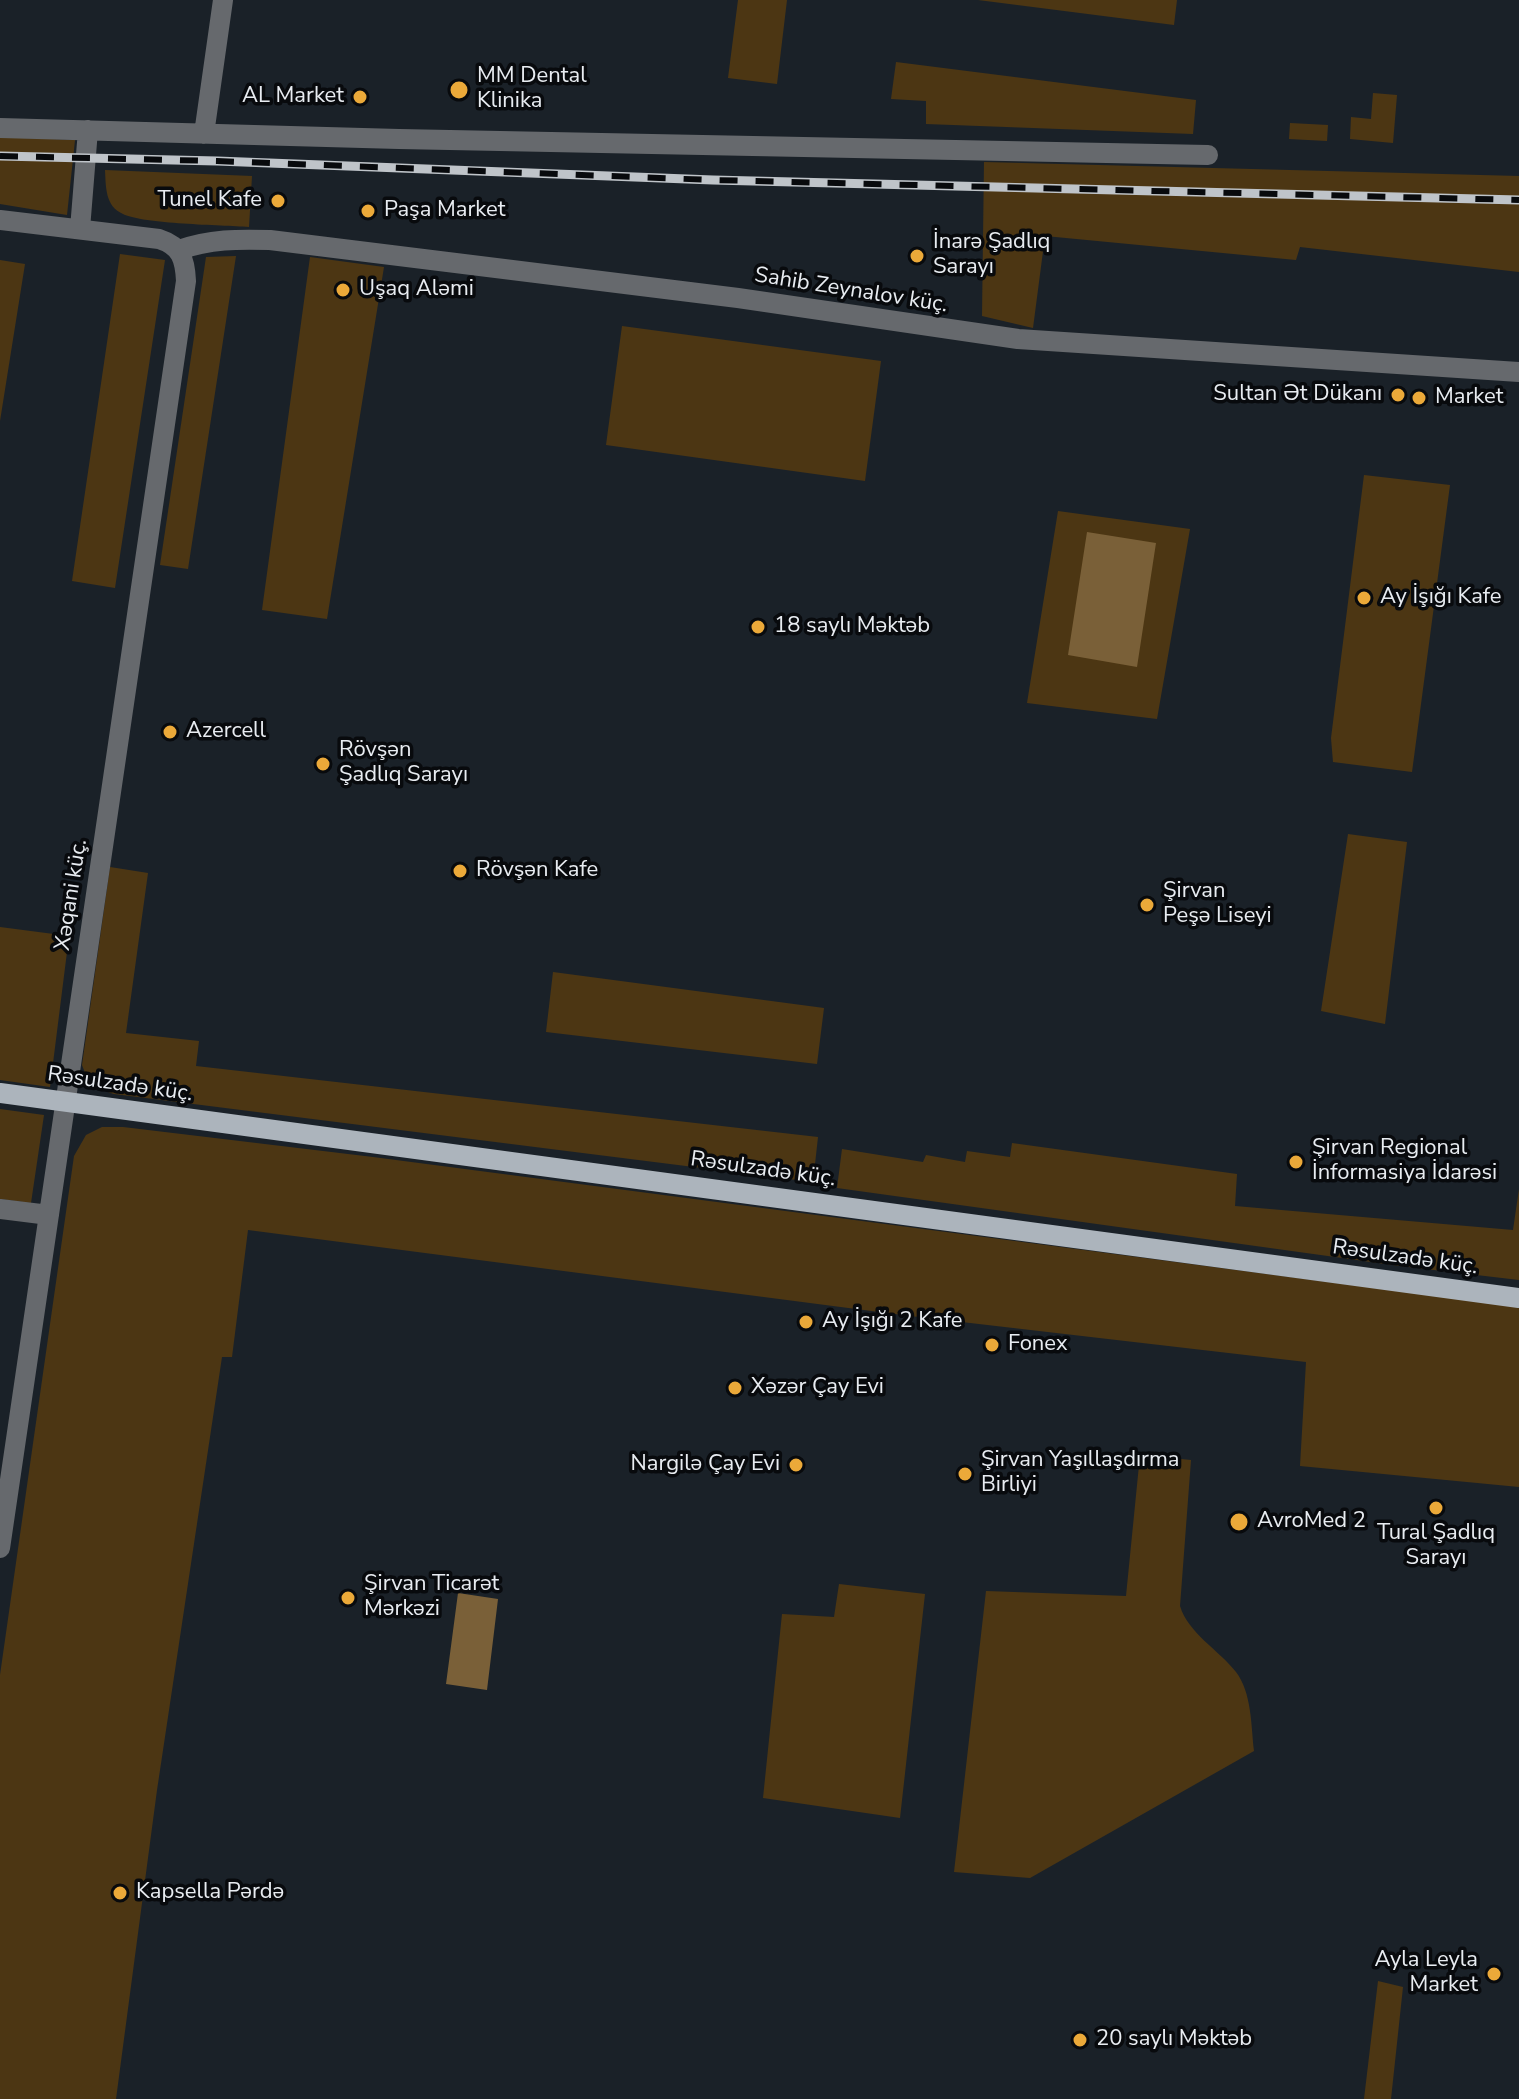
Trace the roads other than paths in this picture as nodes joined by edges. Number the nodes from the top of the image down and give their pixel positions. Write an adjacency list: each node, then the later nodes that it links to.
1 (223, 0): 4 (street)
2 (0, 128): 3 (street)
3 (88, 130): 4 (street); 7 (street)
4 (204, 134): 5 (street)
5 (1208, 155)
6 (0, 220): 7 (street)
7 (80, 229): 8 (street)
8 (179, 250): 9 (street, Sahib Zeynalov küç.); 11 (street, Xəqani küç.)
9 (1519, 372)
10 (0, 1093): 11 (main road, Rəsulzadə küç.)
11 (65, 1102): 13 (street, Xəqani küç.); 14 (main road, Rəsulzadə küç.)
12 (0, 1209): 13 (street)
13 (49, 1215): 15 (street, Xəqani küç.)
14 (1519, 1298)
15 (0, 1548)

